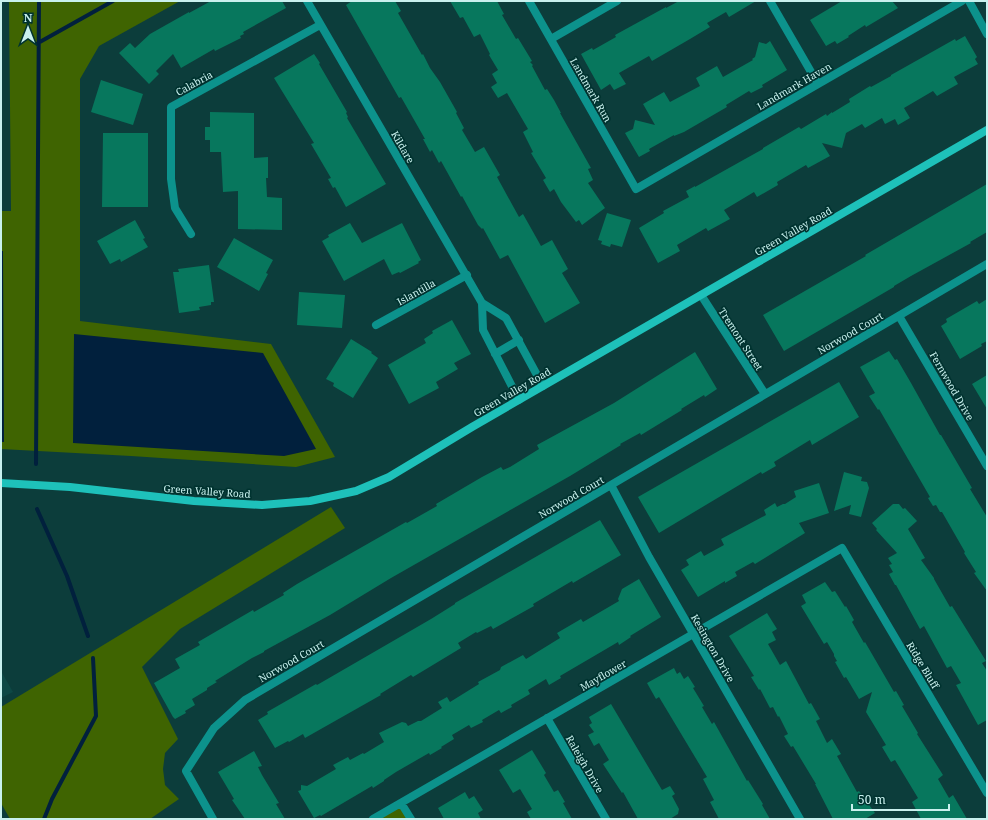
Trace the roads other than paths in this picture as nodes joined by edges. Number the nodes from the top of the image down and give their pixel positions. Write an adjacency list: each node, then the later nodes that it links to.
1 (307, 1): 7 (street, Kildare)
2 (529, 1): 9 (street, Landmark Run)
3 (617, 1): 9 (street)
4 (770, 1): 10 (street)
5 (962, 1): 10 (street, Landmark Haven)
6 (969, 1): 8 (street)
7 (320, 25): 13 (street, Calabria); 15 (street, Kildare)
8 (987, 34)
9 (551, 39): 12 (street, Landmark Run)
10 (818, 84): 12 (street, Landmark Haven)
11 (987, 130): 16 (street, Green Valley Road)
12 (636, 189)
13 (192, 234)
14 (987, 264): 18 (street, Norwood Court)
15 (467, 276): 17 (street, Kildare); 19 (street, Islantilla)
16 (701, 295): 22 (street, Green Valley Road); 23 (street, Tremont Street)
17 (482, 303): 20 (street, Kildare); 21 (street, Kildare)
18 (899, 316): 23 (street, Norwood Court); 25 (street, Fernwood Drive)
19 (376, 325)
20 (519, 340): 21 (street); 22 (street, Kildare)
21 (495, 354): 24 (street, Kildare)
22 (543, 386): 24 (street, Green Valley Road)
23 (765, 394): 27 (street, Norwood Court)
24 (519, 400): 26 (street, Green Valley Road)
25 (987, 466)
26 (1, 483)
27 (612, 485): 29 (street, Kesington Drive); 33 (street, Norwood Court)
28 (842, 548): 29 (street, Mayflower); 31 (street, Ridge Bluff)
29 (693, 634): 30 (street, Mayflower); 37 (street, Kesington Drive)
30 (547, 718): 32 (street, Mayflower); 36 (street, Raleigh Drive)
31 (987, 793)
32 (402, 803): 34 (street, Mayflower); 35 (street)
33 (213, 819)
34 (373, 819)
35 (411, 819)
36 (606, 819)
37 (800, 819)

